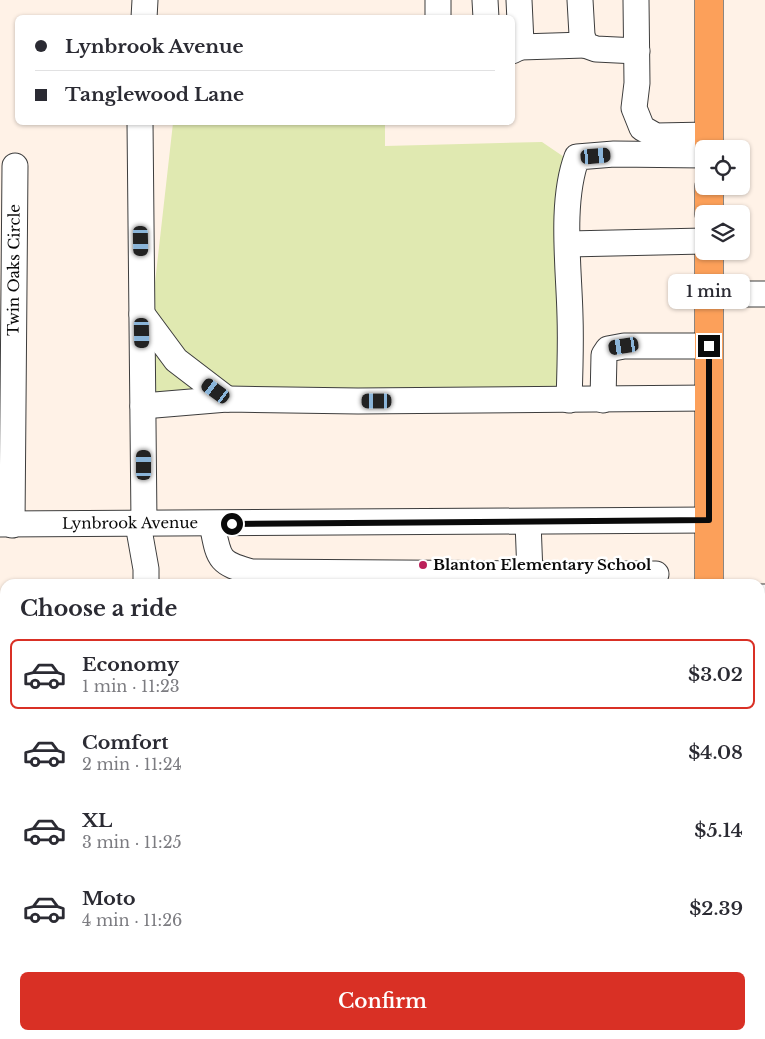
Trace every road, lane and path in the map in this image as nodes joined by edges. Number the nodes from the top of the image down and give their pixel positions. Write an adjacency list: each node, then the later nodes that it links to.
1 (145, 0): 8 (street)
2 (438, 0): 9 (street)
3 (484, 0): 10 (street)
4 (519, 0): 12 (street)
5 (580, 0): 11 (street)
6 (636, 0): 13 (street)
7 (709, 0): 15 (main road)
8 (144, 15)
9 (438, 15)
10 (486, 15)
11 (585, 45): 12 (street); 13 (street)
12 (516, 49)
13 (636, 51): 16 (street)
14 (140, 125): 24 (street)
15 (707, 140)
16 (695, 144)
17 (695, 147): 20 (street)
18 (15, 166): 33 (street, Twin Oaks Circle)
19 (695, 241): 20 (street)
20 (568, 244): 28 (street)
21 (709, 260): 22 (main road)
22 (709, 294): 23 (street); 25 (main road)
23 (765, 294)
24 (142, 314): 27 (street); 30 (street)
25 (709, 346): 26 (main road); 29 (street)
26 (709, 398): 29 (street); 31 (main road)
27 (227, 399): 28 (street); 30 (street)
28 (569, 400): 29 (street)
29 (603, 400)
30 (143, 406): 34 (street)
31 (709, 520): 32 (street, Lynbrook Avenue); 39 (main road)
32 (528, 522): 35 (street, Lynbrook Avenue); 38 (street)
33 (6, 524): 34 (street, Lynbrook Avenue)
34 (141, 524): 35 (street, Lynbrook Avenue); 37 (street)
35 (212, 524): 38 (street)
36 (656, 574): 38 (street)
37 (146, 579)
38 (530, 579)
39 (709, 579)

